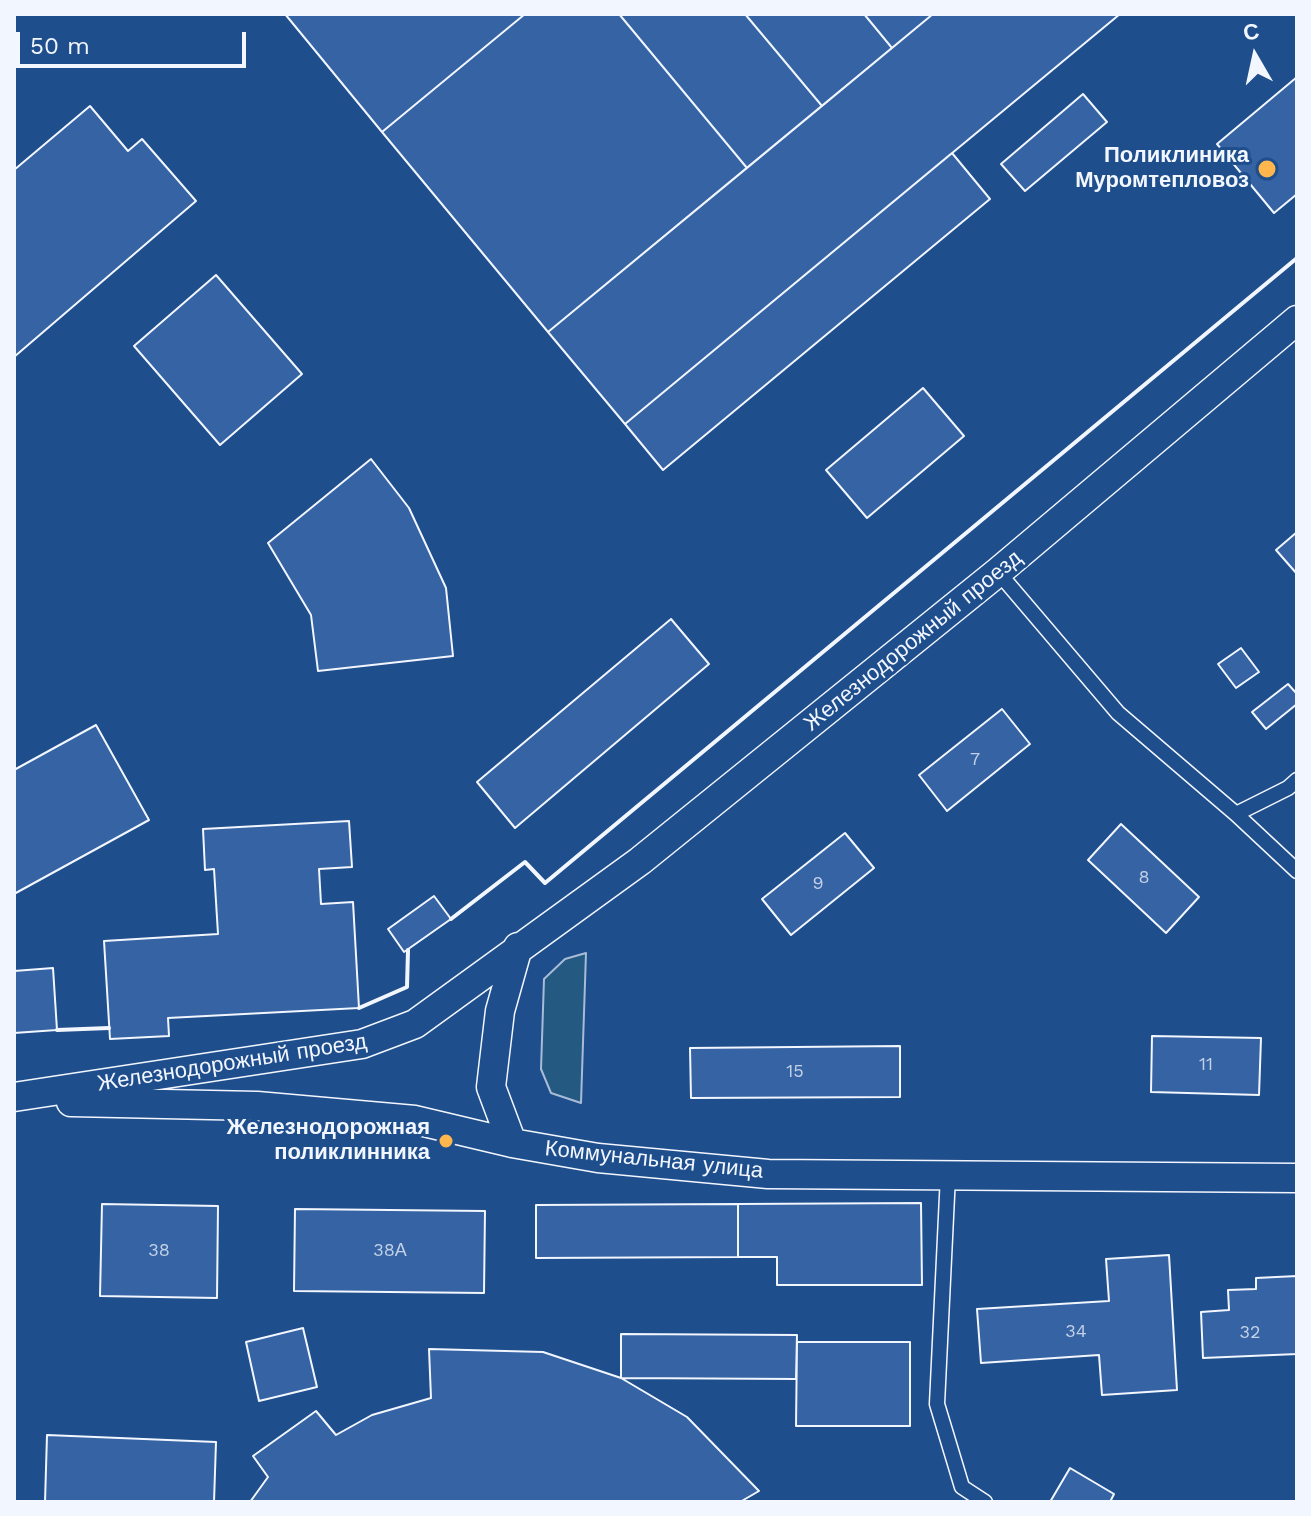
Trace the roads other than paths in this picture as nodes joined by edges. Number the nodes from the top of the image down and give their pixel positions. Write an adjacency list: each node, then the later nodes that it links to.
1 (1297, 320): 2 (street, Железнодорожный проезд)
2 (998, 572): 4 (lane); 6 (street, Железнодорожный проезд)
3 (1297, 780): 4 (lane)
4 (1236, 814): 5 (lane)
5 (1297, 871)
6 (518, 947): 7 (street, Железнодорожный проезд); 8 (street)
7 (14, 1099): 8 (street, Коммунальная улица)
8 (512, 1143): 9 (street, Коммунальная улица)
9 (948, 1175): 10 (street, Коммунальная улица); 11 (lane)
10 (1297, 1178)
11 (985, 1502)

